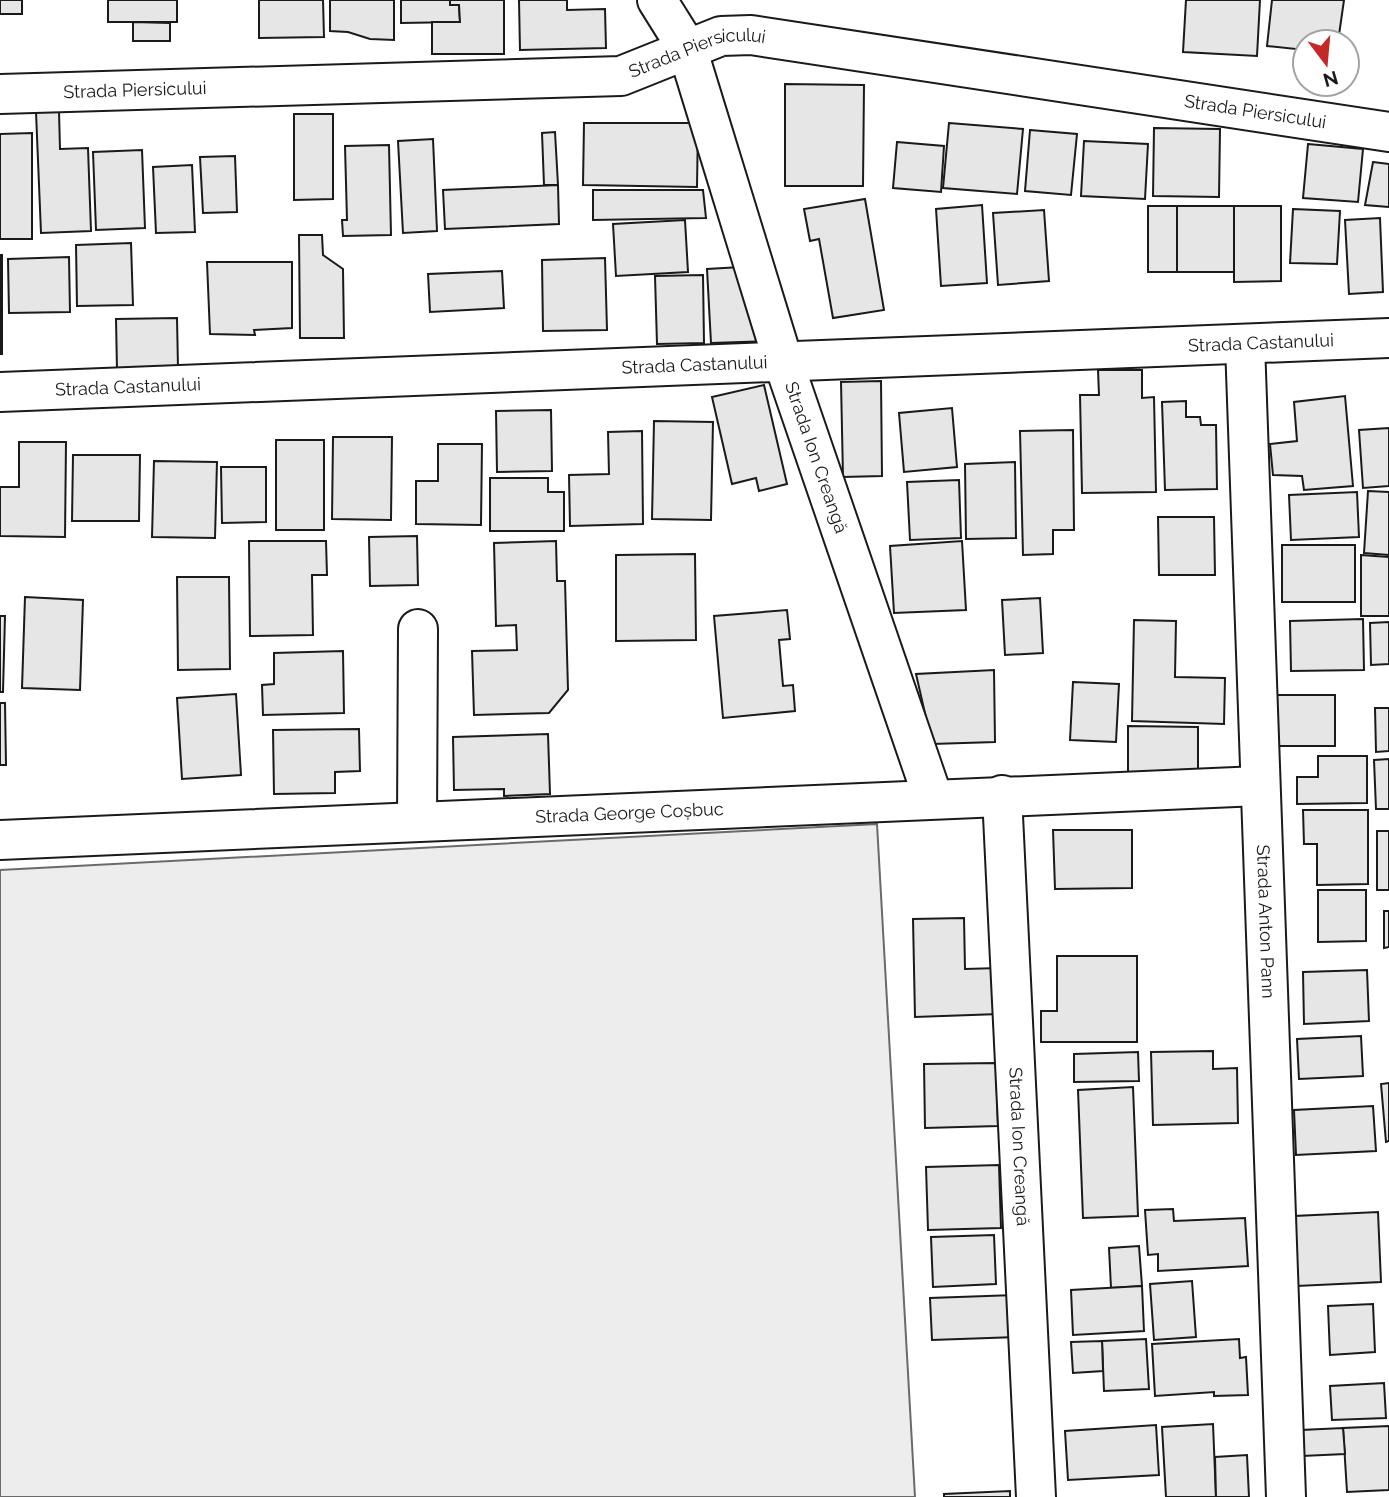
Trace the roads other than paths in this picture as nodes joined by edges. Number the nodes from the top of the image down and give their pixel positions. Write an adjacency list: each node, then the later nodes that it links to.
1 (657, 0): 2 (street, Strada Ion Creangă)
2 (687, 48): 3 (street, Strada Piersicului); 4 (street, Strada Piersicului); 7 (street, Strada Ion Creangă)
3 (0, 94)
4 (1389, 132)
5 (1389, 338): 6 (street, Strada Castanului)
6 (1245, 344): 7 (street, Strada Castanului); 10 (street, Strada Anton Pann)
7 (784, 364): 8 (street, Strada Castanului); 12 (street, Strada Ion Creangă)
8 (0, 392)
9 (418, 629): 13 (street)
10 (1259, 786): 11 (street, Strada George Coșbuc); 16 (street, Strada Anton Pann)
11 (1002, 795): 12 (street, Strada George Coșbuc); 15 (street, Strada Ion Creangă)
12 (933, 798): 13 (street, Strada George Coșbuc)
13 (417, 821): 14 (street, Strada George Coșbuc)
14 (0, 840)
15 (1036, 1497)
16 (1286, 1497)

